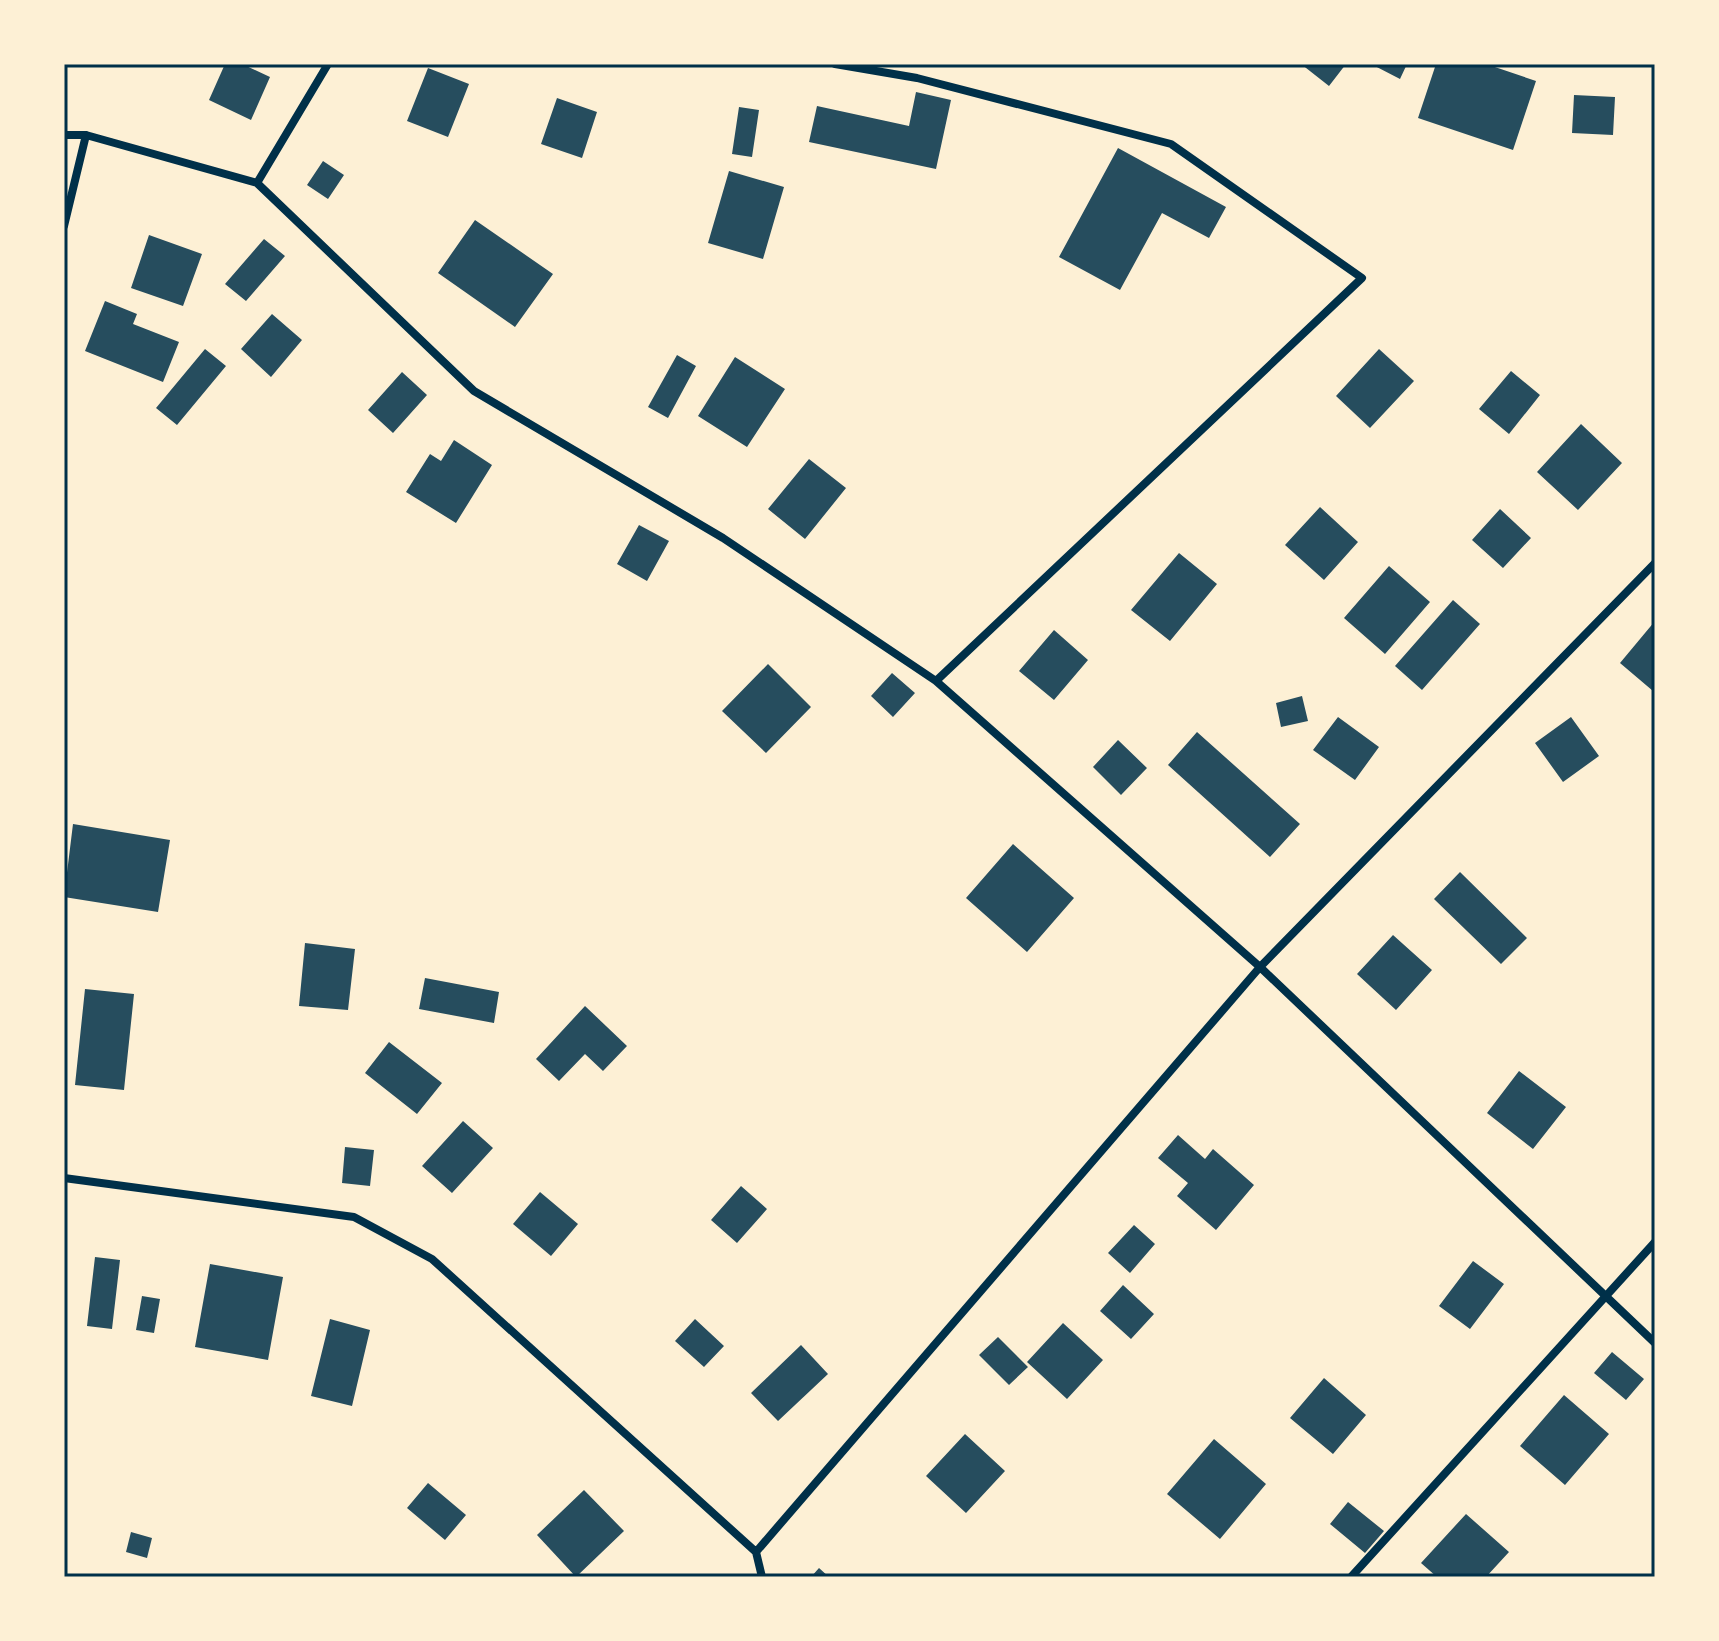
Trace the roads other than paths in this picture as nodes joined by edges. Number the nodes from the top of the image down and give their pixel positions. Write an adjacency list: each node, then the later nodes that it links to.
1 (328, 64): 5 (street)
2 (835, 64): 8 (street)
3 (64, 135): 4 (street)
4 (86, 135): 5 (street); 6 (street)
5 (257, 183): 8 (street)
6 (64, 226)
7 (1655, 563): 9 (street)
8 (936, 681): 9 (street)
9 (1260, 967): 12 (street); 14 (street)
10 (64, 1178): 14 (street)
11 (1655, 1242): 12 (street)
12 (1605, 1296): 13 (street); 16 (street)
13 (1655, 1343)
14 (756, 1552): 15 (street)
15 (762, 1577)
16 (1351, 1577)

